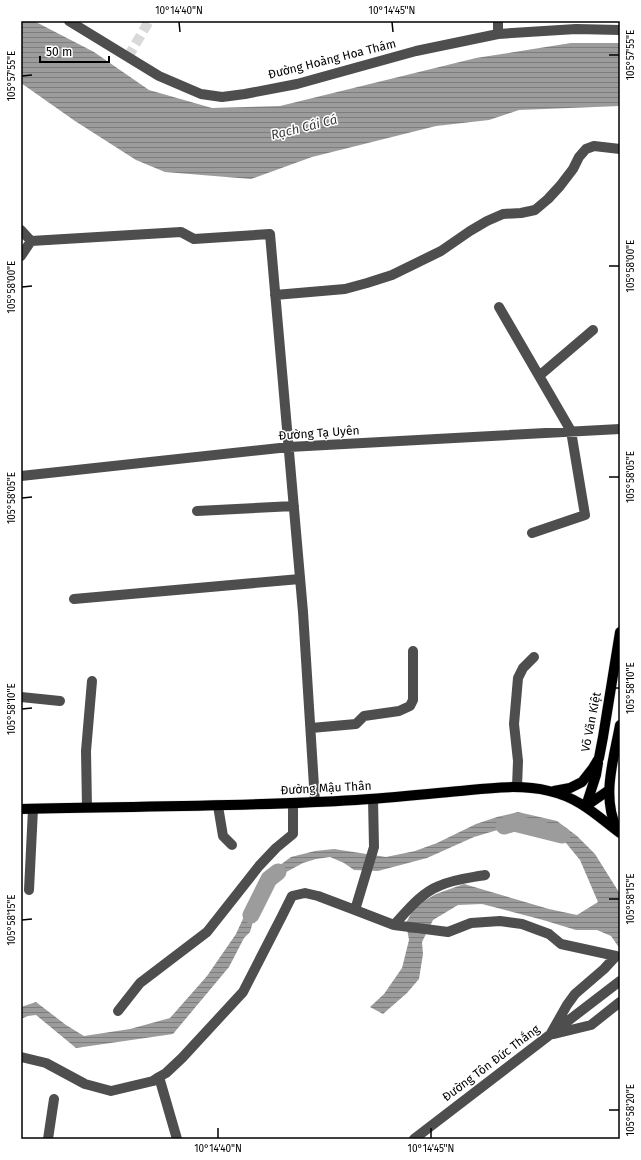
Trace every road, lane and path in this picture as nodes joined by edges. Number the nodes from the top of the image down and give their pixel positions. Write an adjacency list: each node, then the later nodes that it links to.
1 (69, 21): 4 (street, Đường Hoàng Hoa Thám)
2 (498, 21): 4 (street)
3 (620, 30): 4 (street, Đường Hoàng Hoa Thám)
4 (498, 34)
5 (620, 149): 9 (street)
6 (21, 230): 7 (street)
7 (31, 241): 8 (street); 9 (street)
8 (21, 256)
9 (275, 295): 15 (street)
10 (499, 307): 12 (street)
11 (593, 330): 12 (street)
12 (539, 376): 14 (street)
13 (620, 429): 14 (street, Đường Tạ Uyên)
14 (571, 431): 15 (street, Đường Tạ Uyên); 19 (street)
15 (289, 447): 16 (street, Đường Tạ Uyên); 17 (street)
16 (21, 476)
17 (294, 506): 18 (street); 20 (street)
18 (197, 511)
19 (532, 532)
20 (300, 579): 21 (street); 29 (street)
21 (74, 599)
22 (620, 632): 31 (main road, Võ Văn Kiệt)
23 (413, 651): 29 (street)
24 (534, 657): 32 (street)
25 (92, 681): 40 (street)
26 (21, 697): 27 (street)
27 (60, 701)
28 (620, 725): 30 (main road)
29 (311, 728): 36 (street)
30 (616, 756): 31 (main road); 33 (main road)
31 (599, 758): 34 (main road, Võ Văn Kiệt); 39 (main road)
32 (517, 787): 34 (main road, Đường Mậu Thân); 35 (main road, Đường Mậu Thân)
33 (609, 790): 39 (main road); 43 (main road)
34 (552, 792): 39 (main road, Đường Mậu Thân)
35 (373, 799): 36 (main road, Đường Mậu Thân); 47 (street)
36 (315, 802): 37 (main road, Đường Mậu Thân)
37 (293, 803): 38 (main road, Đường Mậu Thân); 51 (street)
38 (218, 806): 40 (main road, Đường Mậu Thân); 44 (street)
39 (586, 806): 43 (main road, Đường Mậu Thân)
40 (87, 807): 42 (main road, Đường Mậu Thân)
41 (21, 809): 42 (main road, Đường Mậu Thân)
42 (33, 809): 46 (street)
43 (619, 832)
44 (232, 845)
45 (485, 875): 48 (street)
46 (30, 890)
47 (355, 910): 48 (street); 54 (street)
48 (394, 925): 52 (street)
49 (620, 981): 52 (street, Đường Tôn Đức Thắng)
50 (620, 1002): 52 (street)
51 (118, 1011)
52 (550, 1034): 58 (street, Đường Tôn Đức Thắng)
53 (21, 1057): 54 (street)
54 (159, 1077): 57 (street)
55 (54, 1099): 56 (street)
56 (48, 1139)
57 (177, 1139)
58 (414, 1139)

